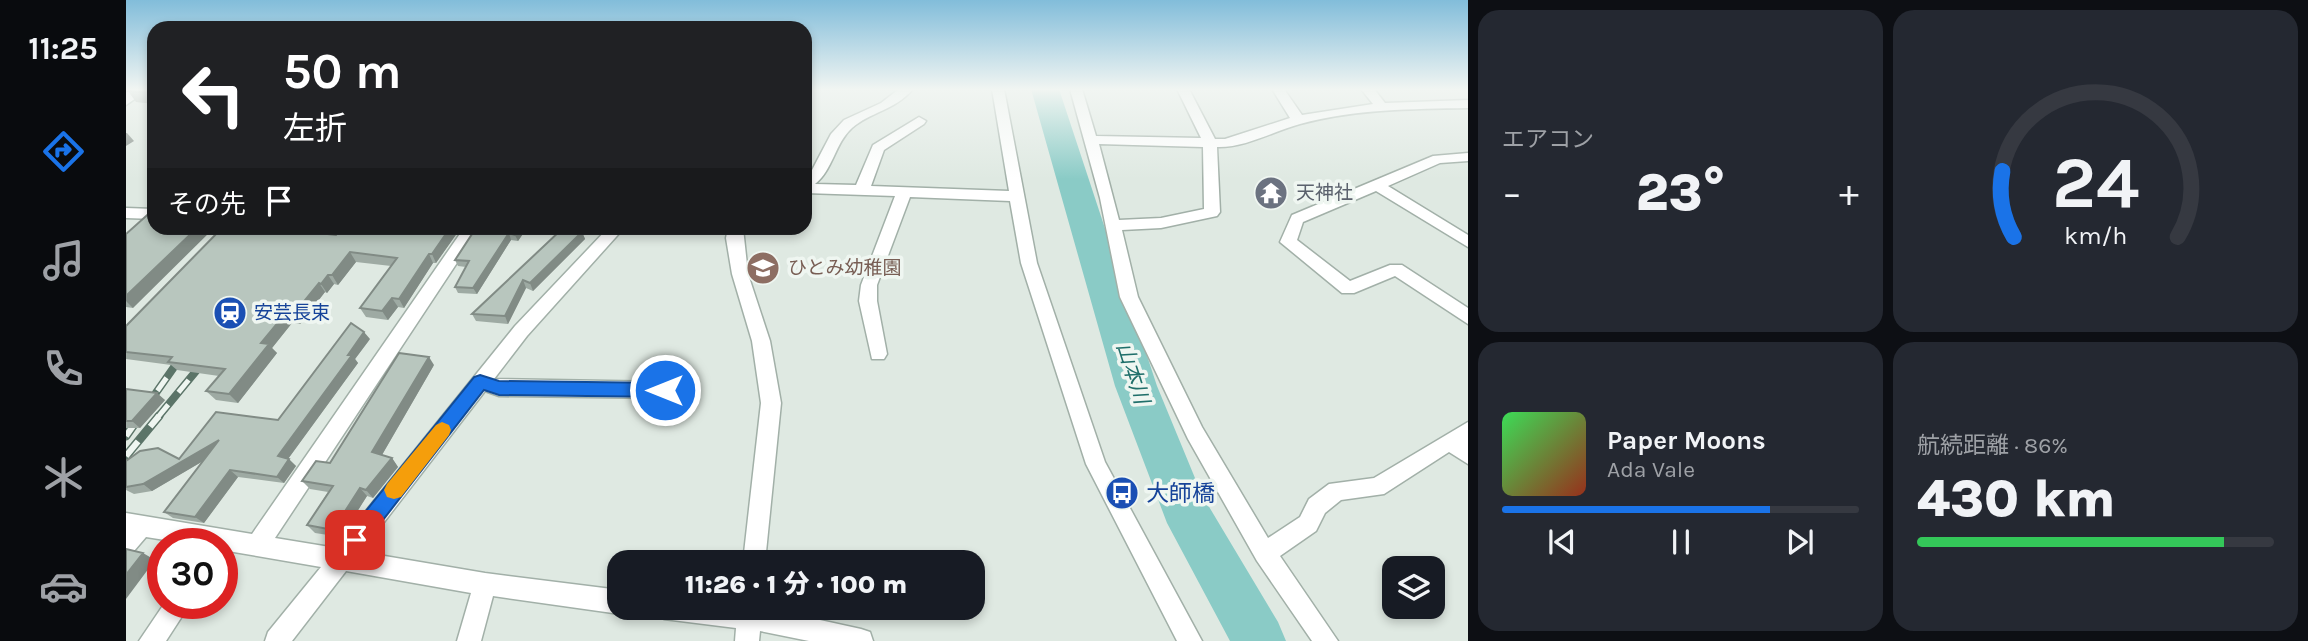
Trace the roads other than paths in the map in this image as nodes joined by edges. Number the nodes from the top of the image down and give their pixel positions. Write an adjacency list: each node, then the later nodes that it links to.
1 (858, 119): 11 (street)
2 (1003, 119): 16 (street)
3 (1085, 119): 8 (street)
4 (1198, 119): 9 (street)
5 (1305, 119): 6 (street)
6 (1298, 120): 9 (street)
7 (919, 121): 14 (street)
8 (1091, 140): 9 (street); 19 (street)
9 (1210, 143): 19 (street)
10 (1468, 157): 13 (street)
11 (812, 180)
12 (812, 186): 14 (street)
13 (1378, 186): 23 (street); 24 (street)
14 (862, 190): 15 (street)
15 (904, 192): 16 (street); 25 (street)
16 (1017, 196): 46 (street)
17 (126, 213): 18 (street)
18 (147, 214)
19 (1113, 225): 36 (street)
20 (467, 235): 34 (street)
21 (610, 235): 26 (street)
22 (736, 235): 35 (street)
23 (1468, 242)
24 (1468, 317)
25 (877, 354)
26 (480, 382): 27 (street); 37 (street)
27 (665, 390)
28 (1459, 436): 29 (street); 36 (street)
29 (1468, 455)
30 (133, 524): 31 (street); 32 (street)
31 (153, 528)
32 (126, 544)
33 (238, 544): 34 (street)
34 (257, 546): 37 (street)
35 (755, 550)
36 (1265, 553): 47 (street)
37 (339, 559): 38 (street); 43 (street)
38 (485, 584): 39 (street); 44 (street)
39 (607, 600)
40 (167, 619): 42 (street)
41 (748, 622): 45 (street)
42 (152, 641)
43 (277, 641)
44 (469, 641)
45 (860, 641)
46 (1190, 641)
47 (1326, 641)

